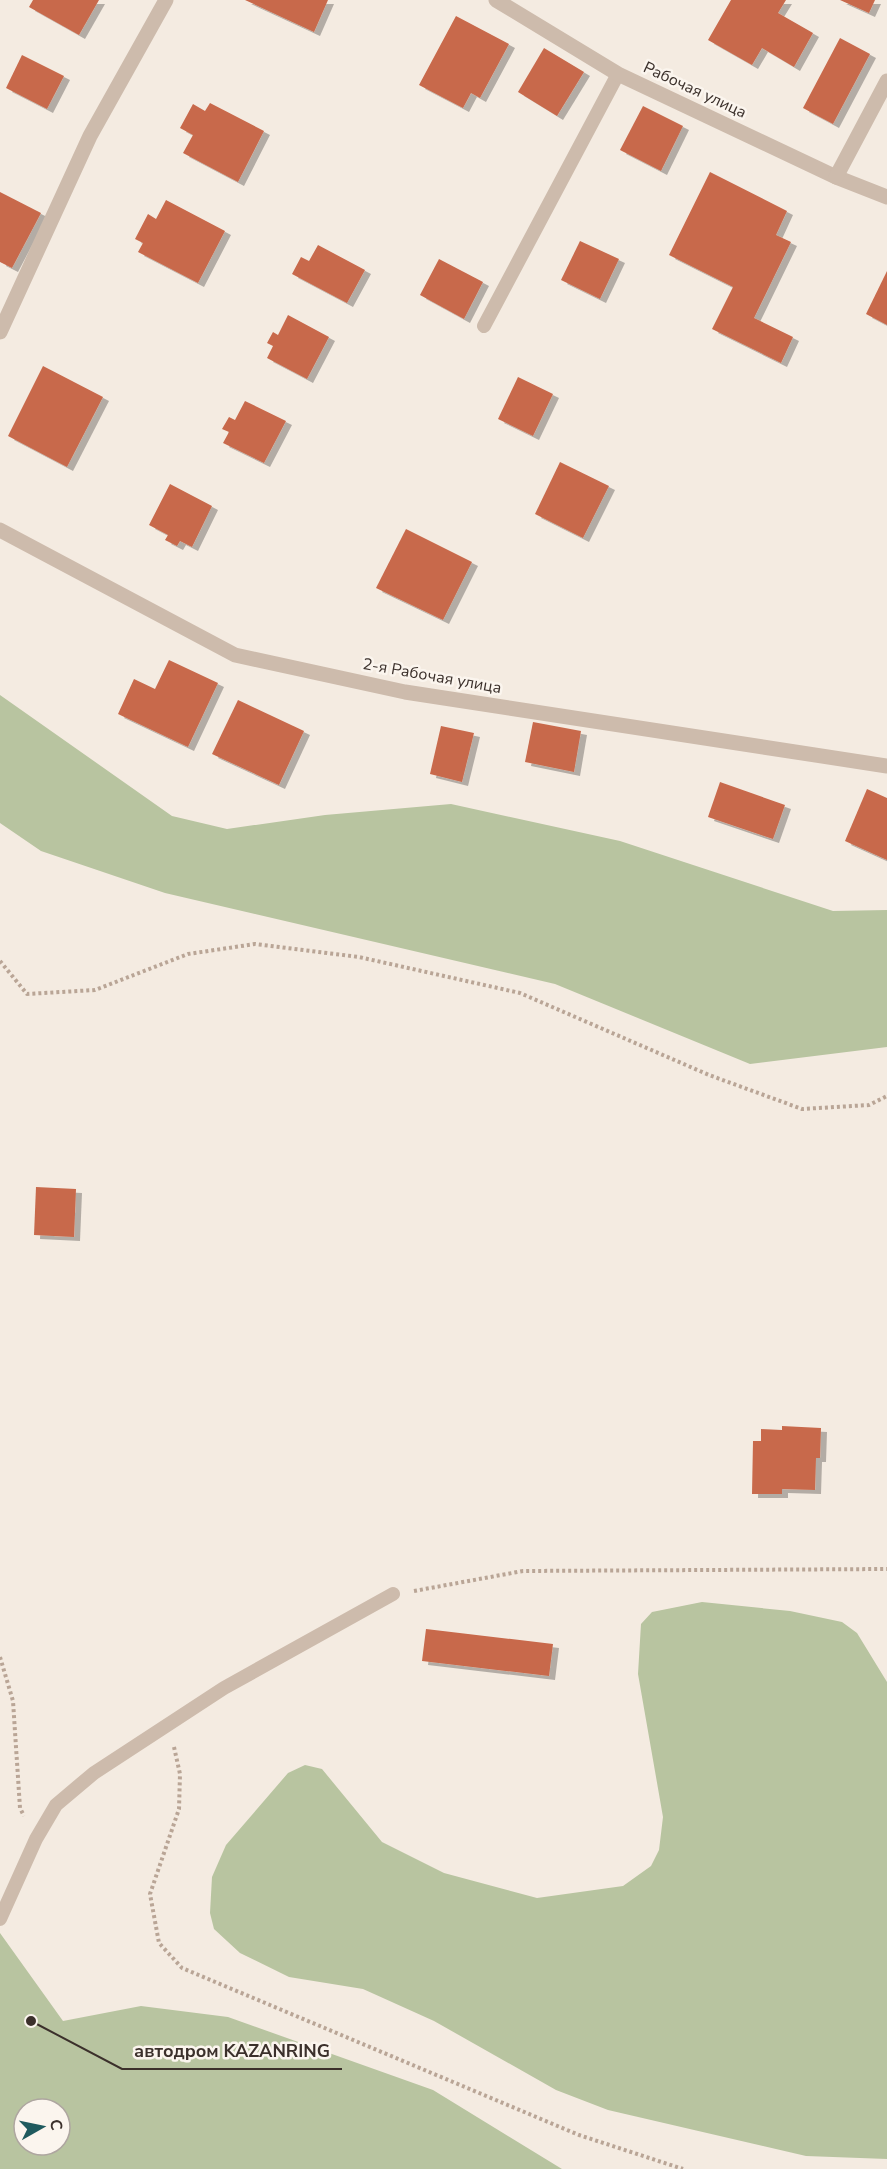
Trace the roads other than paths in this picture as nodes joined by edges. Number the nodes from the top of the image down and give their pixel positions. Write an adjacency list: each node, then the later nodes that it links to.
1 (166, 0): 8 (street)
2 (496, 0): 3 (street, Рабочая улица)
3 (618, 74): 5 (street, Рабочая улица); 7 (lane)
4 (887, 81): 5 (street)
5 (836, 177): 6 (street, Рабочая улица)
6 (887, 197)
7 (484, 326)
8 (0, 332)
9 (0, 530): 10 (street, 2-я Рабочая улица)
10 (887, 766)
11 (393, 1594): 12 (lane)
12 (0, 1919)

